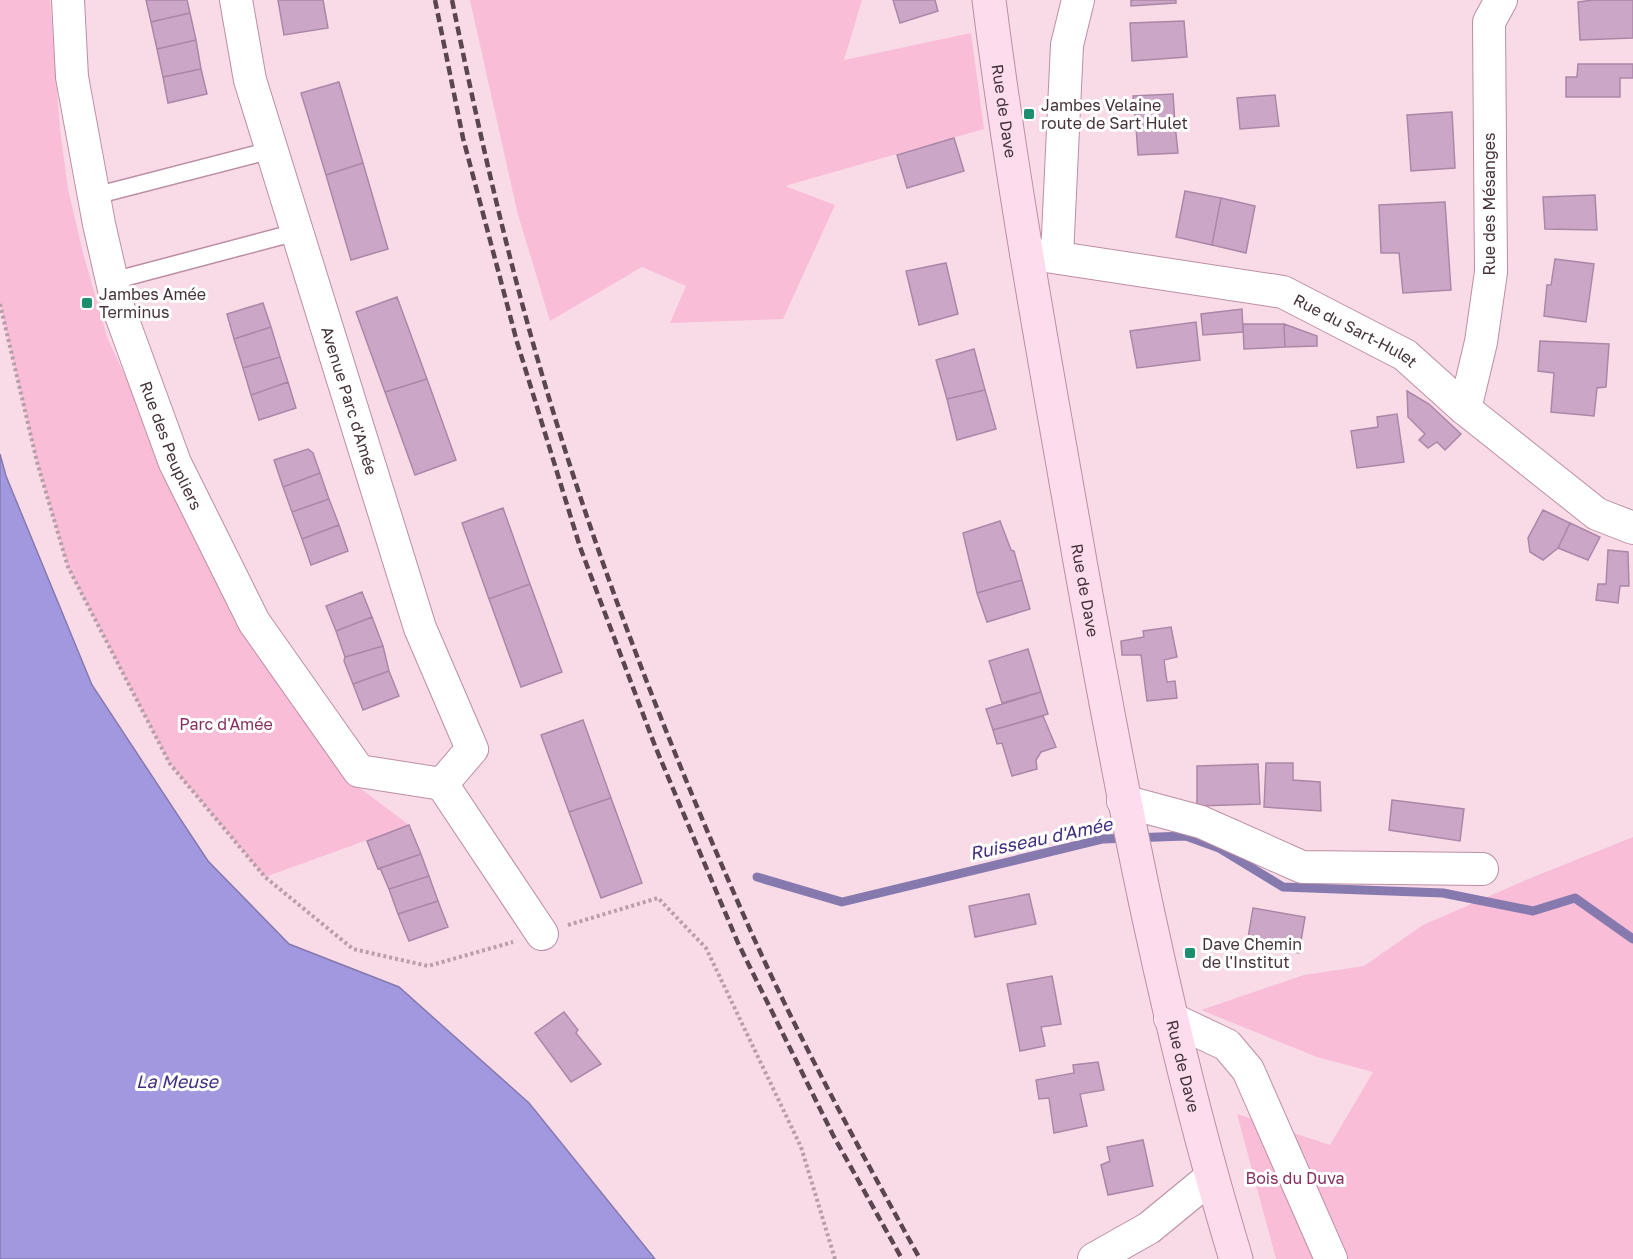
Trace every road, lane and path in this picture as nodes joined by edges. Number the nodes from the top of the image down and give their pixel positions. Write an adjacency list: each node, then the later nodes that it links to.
1 (68, 0): 7 (street, Rue des Peupliers)
2 (236, 0): 6 (street, Avenue Parc d'Amée)
3 (989, 0): 9 (main road, Rue de Dave)
4 (1078, 0): 9 (street)
5 (1501, 0): 12 (street, Rue des Mésanges)
6 (272, 150): 7 (lane); 8 (street, Avenue Parc d'Amée)
7 (94, 196): 10 (street, Rue des Peupliers)
8 (297, 232): 10 (lane); 14 (street, Avenue Parc d'Amée)
9 (1041, 254): 12 (street, Rue du Sart-Hulet); 15 (main road, Rue de Dave)
10 (112, 281): 14 (street, Rue des Peupliers)
11 (0, 304): 17 (path)
12 (1465, 409): 13 (street, Rue du Sart-Hulet)
13 (1633, 528)
14 (442, 784): 17 (street)
15 (1124, 801): 16 (street); 18 (main road, Rue de Dave)
16 (1482, 869)
17 (542, 934): 20 (path)
18 (1170, 1018): 19 (main road, Rue de Dave); 23 (street)
19 (1211, 1177): 21 (street); 22 (main road, Rue de Dave)
20 (836, 1259)
21 (1094, 1259)
22 (1236, 1259)
23 (1331, 1259)

